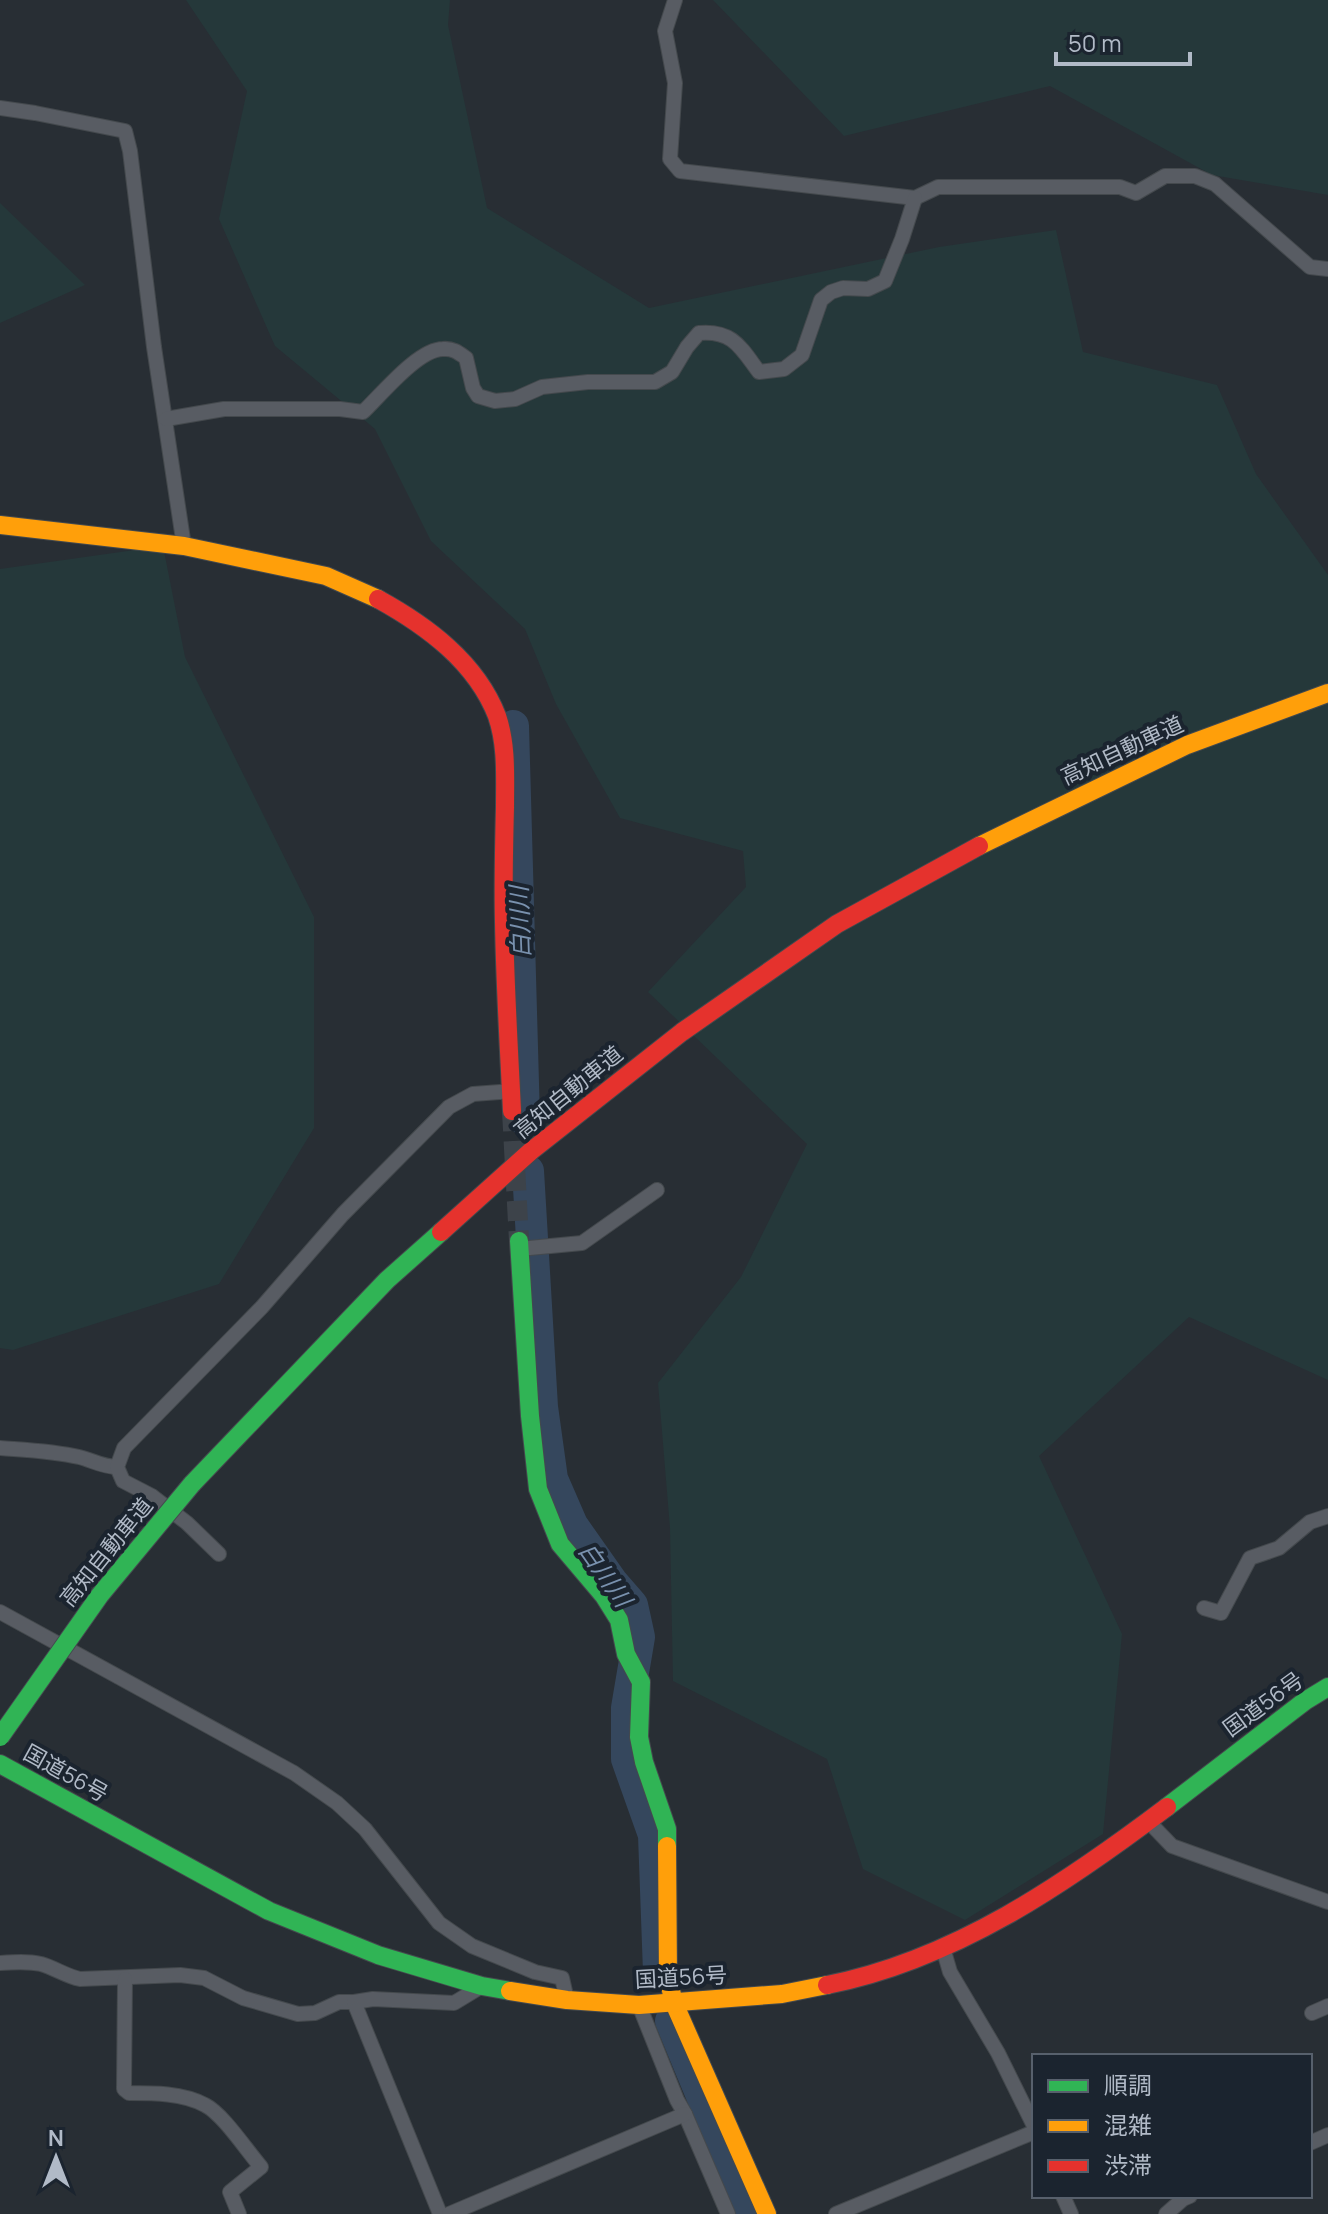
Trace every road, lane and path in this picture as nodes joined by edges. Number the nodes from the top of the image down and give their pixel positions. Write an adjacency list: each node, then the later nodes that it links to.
1 (675, 0): 3 (street)
2 (0, 108): 5 (street)
3 (915, 198): 4 (street); 5 (street)
4 (1328, 269)
5 (166, 419): 7 (street)
6 (0, 525): 7 (main road)
7 (184, 546): 9 (main road)
8 (1328, 693): 20 (main road, 高知自動車道, bridge)
9 (512, 1091): 10 (main road); 14 (street)
10 (512, 1111)
11 (657, 1190): 12 (street)
12 (519, 1245): 32 (main road)
13 (0, 1448): 14 (street)
14 (117, 1467): 16 (street)
15 (1328, 1516): 17 (street)
16 (219, 1554)
17 (1204, 1608)
18 (0, 1612): 30 (street)
19 (1328, 1687): 24 (main road, 国道56号)
20 (0, 1737)
21 (0, 1755): 23 (street)
22 (0, 1764): 23 (main road, 国道56号)
23 (24, 1776): 29 (main road, 国道56号)
24 (1148, 1821): 25 (street); 26 (main road, 国道56号)
25 (1328, 1902)
26 (943, 1948): 32 (main road, 国道56号); 37 (street)
27 (0, 1963): 28 (street)
28 (125, 1979): 31 (street); 40 (street)
29 (482, 1986): 30 (main road, 国道56号); 31 (street)
30 (567, 2000): 33 (main road, 国道56号)
31 (354, 2002): 41 (street)
32 (674, 2003): 33 (main road, 国道56号); 44 (main road)
33 (639, 2005): 36 (street)
34 (1328, 2006): 35 (street)
35 (1312, 2013)
36 (685, 2114): 42 (street); 43 (street)
37 (1032, 2125)
38 (1032, 2130): 45 (street)
39 (1185, 2198): 46 (street)
40 (239, 2214)
41 (440, 2214)
42 (449, 2214)
43 (728, 2214)
44 (767, 2214)
45 (836, 2214)
46 (1166, 2214)

